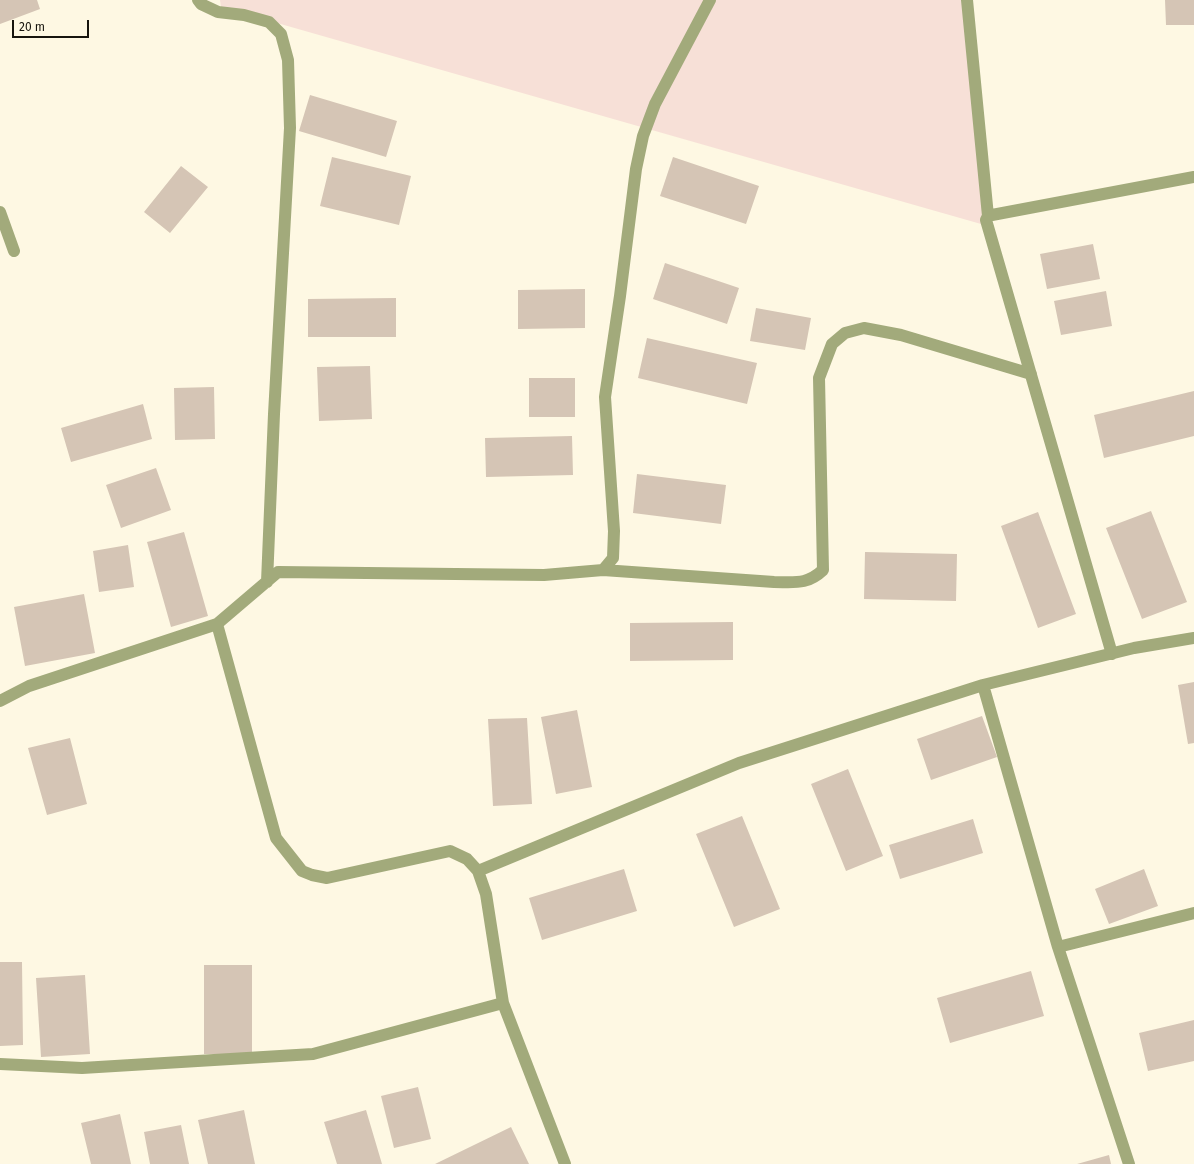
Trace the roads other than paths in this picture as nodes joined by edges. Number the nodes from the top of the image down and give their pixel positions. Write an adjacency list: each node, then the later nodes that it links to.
1 (198, 0): 10 (street)
2 (710, 0): 9 (street)
3 (967, 0): 6 (street)
4 (1194, 177): 6 (street)
5 (0, 212): 7 (street)
6 (988, 216): 8 (street)
7 (14, 251)
8 (1031, 374): 9 (street); 13 (street)
9 (603, 570): 10 (street)
10 (267, 582): 11 (street)
11 (217, 624): 15 (street); 16 (street)
12 (1194, 638): 13 (street)
13 (1112, 654): 14 (street)
14 (983, 685): 16 (street); 18 (street)
15 (0, 701)
16 (478, 871): 19 (street)
17 (1194, 913): 18 (street)
18 (1058, 947): 22 (street)
19 (503, 1003): 20 (street); 21 (street)
20 (0, 1064)
21 (565, 1164)
22 (1129, 1164)

